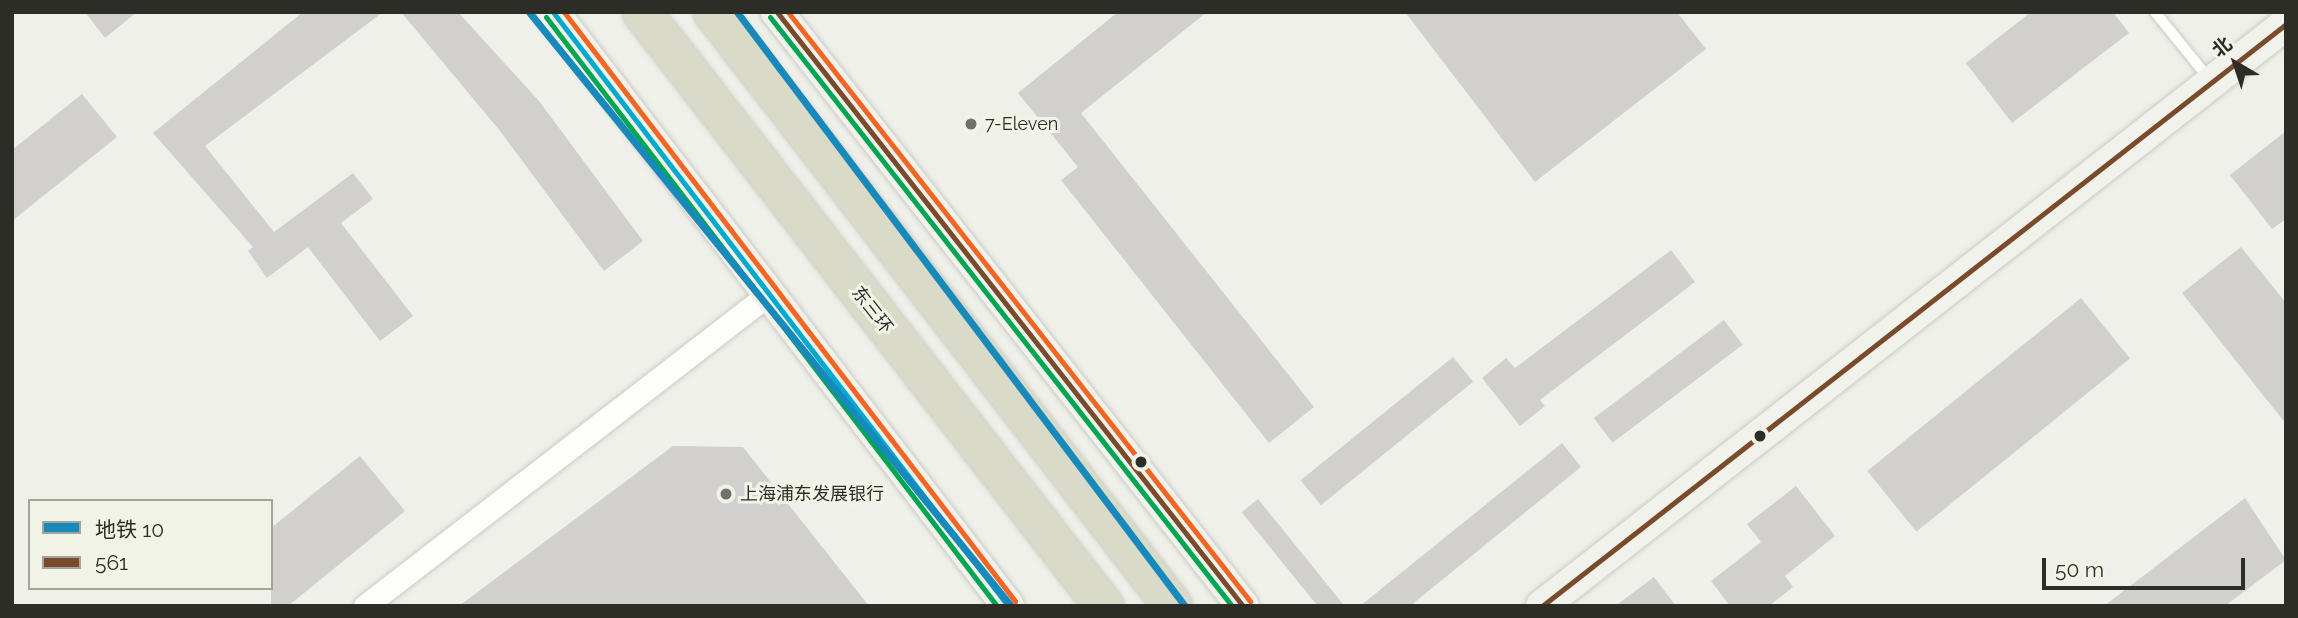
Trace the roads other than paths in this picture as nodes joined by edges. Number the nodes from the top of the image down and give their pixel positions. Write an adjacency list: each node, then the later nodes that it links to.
1 (553, 12): 8 (street)
2 (642, 12): 11 (highway, 东三环)
3 (713, 12): 12 (highway)
4 (777, 12): 13 (street)
5 (2155, 12): 7 (lane)
6 (2286, 24): 7 (street)
7 (2211, 83): 14 (street)
8 (770, 293): 9 (street); 10 (street)
9 (376, 603)
10 (1008, 606)
11 (1104, 606)
12 (1174, 606)
13 (1244, 606)
14 (1542, 606)

